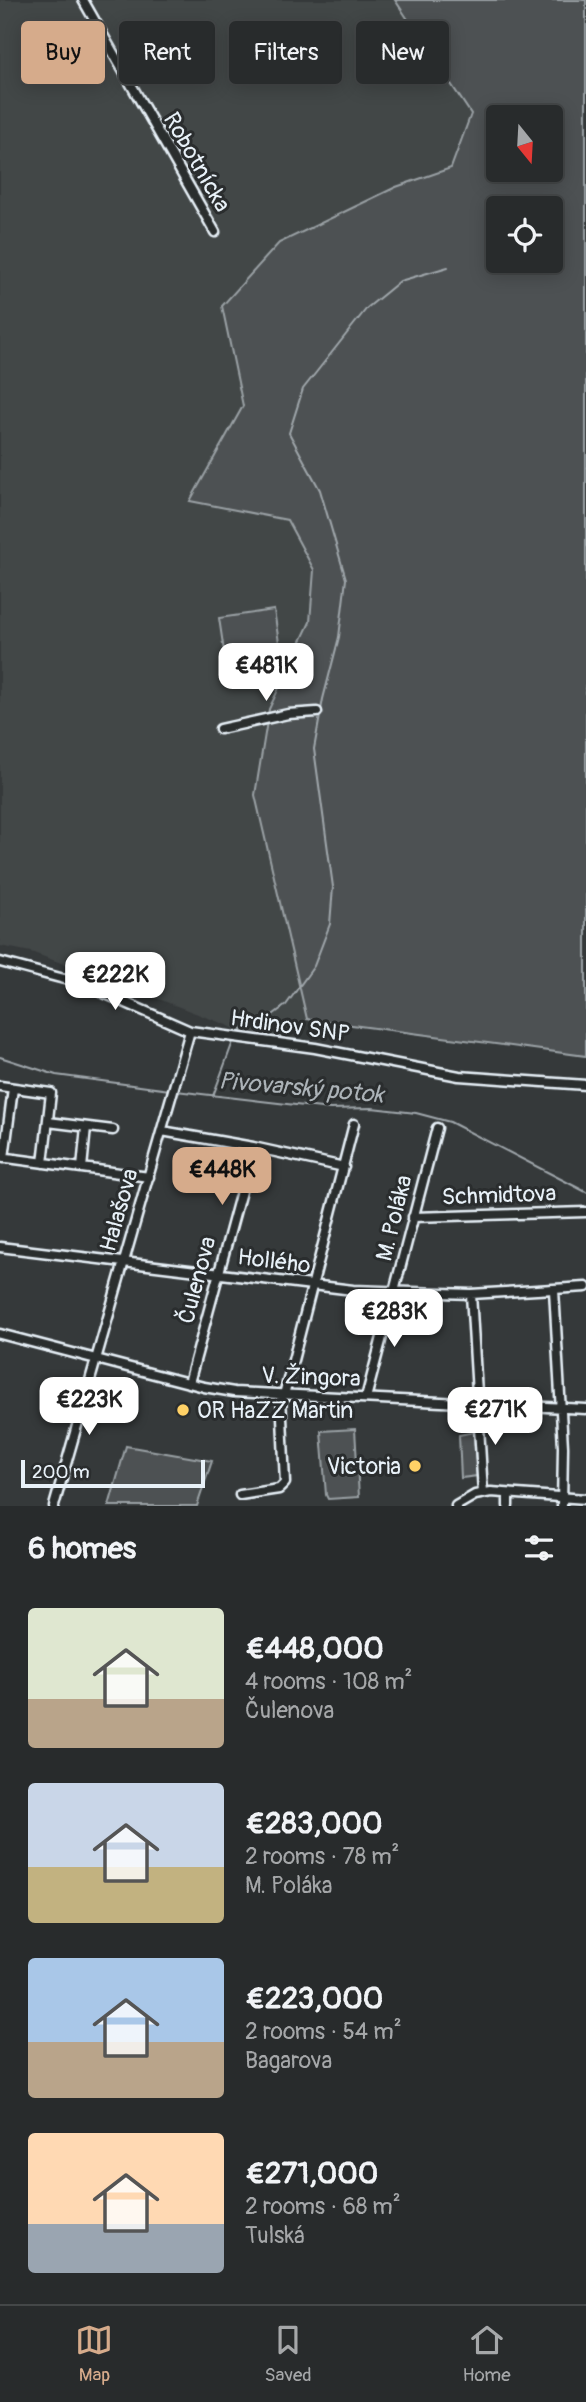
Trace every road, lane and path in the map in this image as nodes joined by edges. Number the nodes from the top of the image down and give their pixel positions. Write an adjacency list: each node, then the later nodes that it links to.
1 (83, 0): 2 (street, Robotnícka)
2 (215, 232)
3 (317, 712): 4 (street)
4 (220, 729)
5 (0, 962): 6 (street, Hrdinov SNP)
6 (190, 1031): 7 (street, Hrdinov SNP); 15 (street, Halašova)
7 (586, 1085)
8 (0, 1086): 9 (street)
9 (13, 1088): 10 (street); 17 (street)
10 (48, 1122): 12 (street); 18 (street)
11 (355, 1124): 19 (street)
12 (86, 1127): 14 (street); 20 (street)
13 (437, 1128): 23 (street, M. Poláka)
14 (113, 1130)
15 (162, 1131): 16 (street); 21 (street, Halašova)
16 (253, 1147): 19 (street); 26 (street, Čulenova)
17 (2, 1158): 18 (street)
18 (43, 1163): 20 (street)
19 (344, 1167): 27 (street)
20 (82, 1168): 21 (street)
21 (149, 1177): 25 (street, Halašova)
22 (586, 1212): 23 (street, Schmidtova)
23 (413, 1217): 30 (street, M. Poláka)
24 (0, 1247): 25 (street, Hollého)
25 (124, 1261): 26 (street, Hollého); 33 (street, Halašova)
26 (218, 1274): 27 (street, Hollého); 34 (street, Čulenova)
27 (313, 1286): 30 (street, Hollého); 35 (street)
28 (586, 1287): 29 (street, Hollého)
29 (554, 1290): 31 (street, Hollého); 38 (street)
30 (394, 1292): 31 (street, Hollého); 36 (street, M. Poláka)
31 (471, 1294): 37 (street)
32 (0, 1334): 33 (street, V. Žingora)
33 (96, 1359): 34 (street, V. Žingora); 45 (street, Halašova)
34 (189, 1383): 35 (street, V. Žingora)
35 (283, 1395): 36 (street, V. Žingora); 42 (street)
36 (366, 1398): 37 (street, V. Žingora)
37 (478, 1404): 38 (street, V. Žingora); 40 (street)
38 (561, 1408): 39 (street, V. Žingora); 44 (street)
39 (586, 1409)
40 (483, 1493): 41 (street); 46 (street)
41 (508, 1494): 44 (street); 47 (street)
42 (240, 1495)
43 (586, 1499): 44 (street)
44 (562, 1502)
45 (54, 1506)
46 (456, 1506)
47 (508, 1506)

